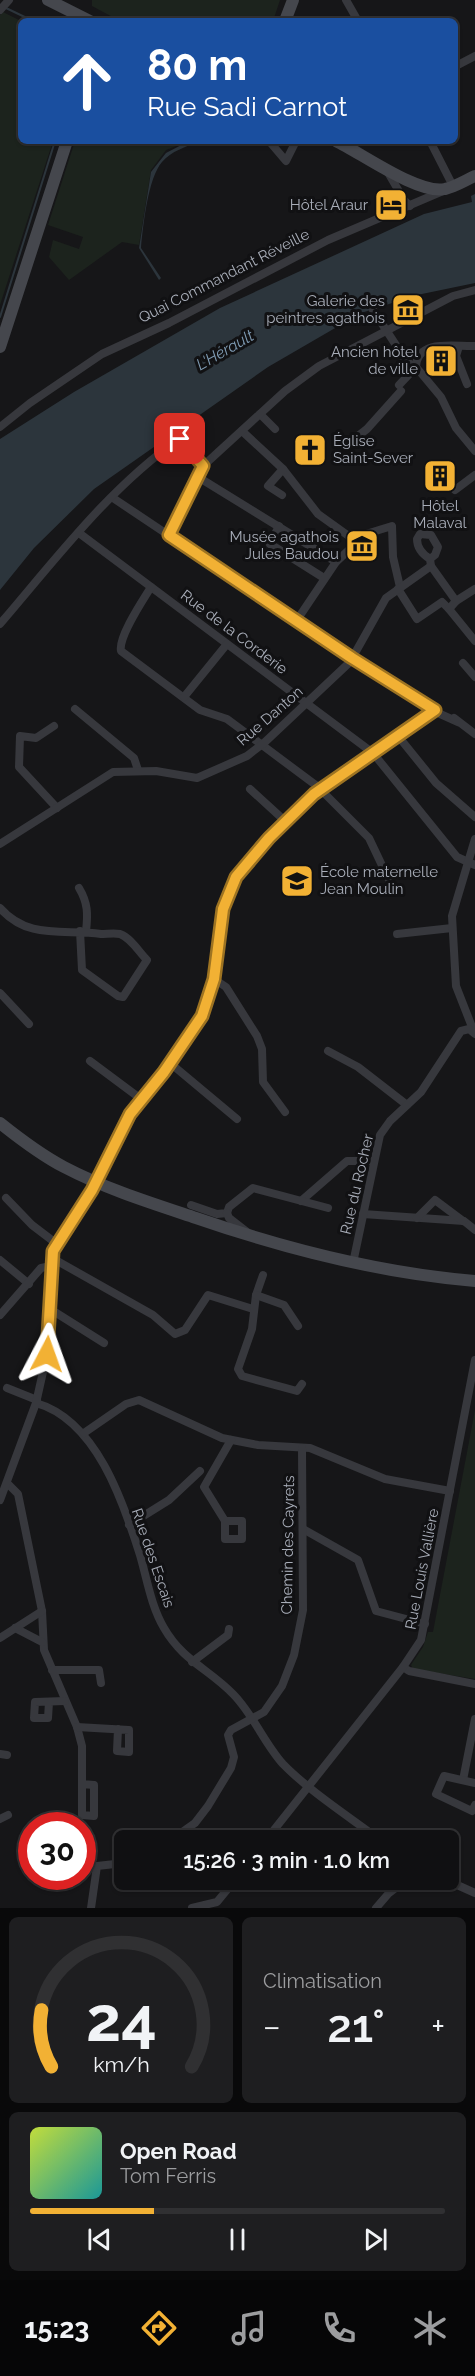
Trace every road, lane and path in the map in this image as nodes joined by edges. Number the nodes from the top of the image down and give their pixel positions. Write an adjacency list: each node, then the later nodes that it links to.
1 (48, 0): 4 (street)
2 (293, 0): 5 (street)
3 (348, 1): 6 (street)
4 (84, 18)
5 (286, 18)
6 (356, 18)
7 (473, 57): 8 (street)
8 (458, 65)
9 (66, 144): 23 (street)
10 (272, 144): 11 (street)
11 (294, 144)
12 (342, 144): 14 (street)
13 (431, 144): 16 (street)
14 (384, 166): 16 (street); 17 (street)
15 (475, 176): 16 (street, Quai Commandant Réveille)
16 (449, 188): 17 (street, Quai Commandant Réveille)
17 (410, 206): 27 (street, Quai Commandant Réveille)
18 (475, 290): 20 (street)
19 (373, 310): 20 (street)
20 (385, 331): 24 (street); 26 (street)
21 (459, 346): 22 (street); 24 (street); 25 (street)
22 (475, 346)
23 (0, 347)
24 (416, 367): 30 (street); 31 (street)
25 (467, 384)
26 (260, 414): 28 (street); 29 (street)
27 (0, 427)
28 (275, 429)
29 (243, 432): 32 (street); 33 (street)
30 (349, 442)
31 (475, 451)
32 (203, 466): 35 (street); 38 (street)
33 (283, 469): 37 (street); 42 (street)
34 (475, 475): 36 (street)
35 (198, 477): 39 (street); 41 (street)
36 (455, 490)
37 (282, 495)
38 (113, 498): 40 (street); 41 (street)
39 (279, 526): 43 (street); 44 (street)
40 (79, 533): 45 (street, Rue de la Corderie); 51 (street)
41 (169, 535): 50 (street)
42 (357, 542): 43 (street); 46 (street)
43 (336, 562): 44 (street)
44 (324, 578): 50 (street)
45 (151, 587): 53 (street, Rue de la Corderie); 57 (street)
46 (399, 588): 48 (street); 49 (street); 54 (street, Rue Danton)
47 (475, 589): 48 (street)
48 (456, 601): 49 (street)
49 (449, 609): 52 (street)
50 (297, 620): 54 (street)
51 (0, 624)
52 (475, 641)
53 (227, 644): 57 (street); 58 (street, Rue de la Corderie)
54 (352, 658): 58 (street, Rue Danton); 60 (street)
55 (463, 663): 56 (street)
56 (475, 677)
57 (184, 697): 65 (street)
58 (306, 704): 65 (street, Rue Danton); 66 (street, Rue de la Corderie)
59 (75, 709): 67 (street)
60 (435, 710): 63 (street); 64 (street)
61 (475, 721): 63 (street)
62 (54, 726): 70 (street)
63 (472, 732)
64 (398, 736): 66 (street); 71 (street)
65 (261, 745): 67 (street, Rue Danton); 69 (street)
66 (373, 753): 69 (street); 75 (street, Rue de la Corderie)
67 (138, 770): 70 (street, Rue Danton)
68 (250, 789): 72 (street)
69 (320, 790): 72 (street); 76 (street)
70 (57, 808): 74 (street, Rue Danton)
71 (475, 817)
72 (285, 821): 82 (street)
73 (475, 839): 75 (street)
74 (0, 844)
75 (471, 863): 79 (street)
76 (388, 878)
77 (79, 888): 80 (street)
78 (0, 908): 80 (street)
79 (452, 928): 81 (street); 84 (street)
80 (83, 931): 80 (street)
81 (397, 934)
82 (214, 979): 90 (street); 93 (street)
83 (0, 993): 85 (street)
84 (465, 1011): 86 (street, Rue du Rocher); 87 (street)
85 (29, 1024)
86 (461, 1031): 87 (street); 92 (street, Rue du Rocher)
87 (475, 1035)
88 (328, 1051): 92 (street)
89 (90, 1061): 91 (street)
90 (170, 1063): 91 (street); 94 (street)
91 (141, 1099): 97 (street)
92 (407, 1105): 96 (street, Rue du Rocher)
93 (285, 1112)
94 (237, 1119)
95 (0, 1123): 97 (street)
96 (374, 1161): 99 (street); 103 (street, Rue du Rocher)
97 (96, 1182): 107 (street); 108 (street)
98 (6, 1198): 108 (street)
99 (301, 1201): 101 (street); 102 (street)
100 (191, 1205): 102 (street)
101 (328, 1208)
102 (227, 1213): 107 (street)
103 (363, 1214): 104 (street); 111 (street, Rue du Rocher)
104 (417, 1218): 105 (street); 105 (street)
105 (464, 1221): 106 (street)
106 (475, 1230)
107 (255, 1238): 111 (street)
108 (57, 1244): 110 (street)
109 (0, 1260): 114 (street)
110 (52, 1262): 114 (street); 116 (street); 117 (street)
111 (353, 1263): 113 (street)
112 (263, 1275): 115 (street)
113 (475, 1281)
114 (28, 1284): 118 (street)
115 (256, 1295): 117 (street); 119 (street)
116 (50, 1309): 120 (street); 124 (street)
117 (253, 1309): 122 (street)
118 (0, 1315)
119 (298, 1326)
120 (104, 1343)
121 (475, 1360): 130 (street, Rue Louis Vallière)
122 (302, 1384)
123 (7, 1388): 124 (street, Rue des Escais)
124 (37, 1402): 125 (street, Rue des Escais); 129 (street)
125 (84, 1433): 126 (street); 133 (street, Rue des Escais)
126 (231, 1440): 127 (street); 132 (street)
127 (302, 1448): 130 (street); 134 (street, Chemin des Cayrets)
128 (200, 1471): 133 (street)
129 (6, 1483): 131 (street); 135 (street)
130 (450, 1491): 136 (street, Rue Louis Vallière)
131 (0, 1500)
132 (225, 1521)
133 (129, 1525): 141 (street, Rue des Escais)
134 (303, 1530): 136 (street); 149 (street, Chemin des Cayrets)
135 (42, 1611): 137 (street); 140 (street)
136 (425, 1624): 142 (street, Rue Louis Vallière)
137 (15, 1628): 139 (street); 140 (street)
138 (229, 1629): 141 (street)
139 (0, 1638)
140 (42, 1642): 143 (street)
141 (192, 1662): 149 (street, Rue des Escais)
142 (403, 1667): 145 (street); 155 (street, Rue Louis Vallière)
143 (52, 1670): 144 (street); 146 (street)
144 (100, 1683)
145 (475, 1684)
146 (64, 1701): 147 (street); 150 (street)
147 (49, 1702)
148 (475, 1719): 152 (street)
149 (252, 1720): 155 (street, Rue des Escais); 157 (street, Chemin des Cayrets)
150 (77, 1727): 151 (street); 154 (street)
151 (118, 1729)
152 (463, 1780): 153 (street); 156 (street)
153 (475, 1782)
154 (82, 1784)
155 (309, 1785): 158 (street, Rue Louis Vallière); 159 (street, Rue des Escais)
156 (475, 1806)
157 (185, 1830)
158 (274, 1830)
159 (367, 1830)
160 (114, 1863): 167 (street)
161 (459, 1886): 166 (street)
162 (227, 1890): 168 (street)
163 (390, 1890): 165 (street)
164 (393, 1890): 165 (street)
165 (389, 1893): 169 (street)
166 (475, 1893)
167 (91, 1908)
168 (192, 1908)
169 (376, 1908)

